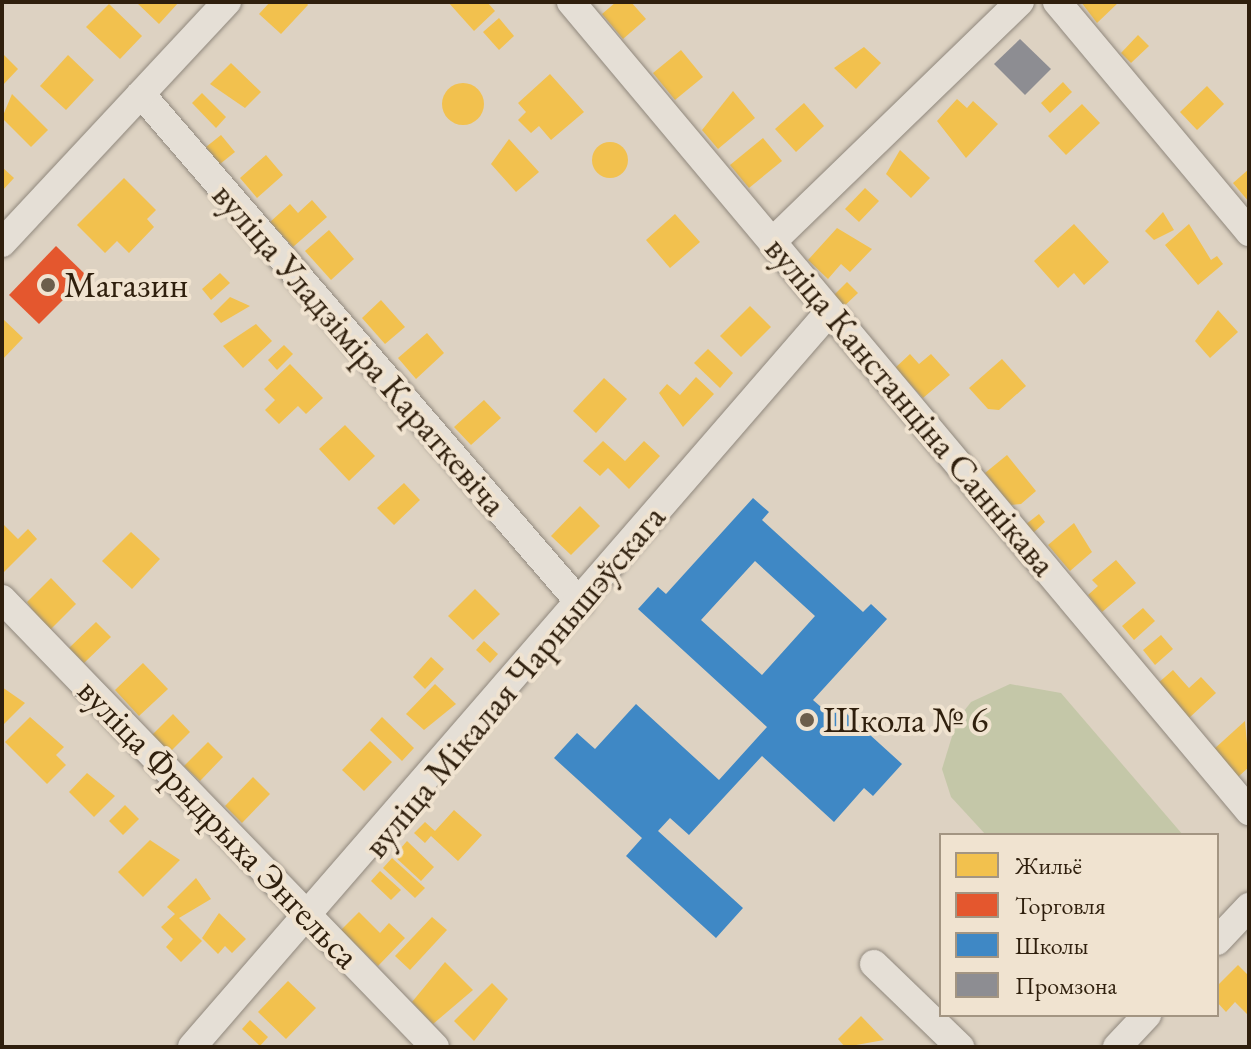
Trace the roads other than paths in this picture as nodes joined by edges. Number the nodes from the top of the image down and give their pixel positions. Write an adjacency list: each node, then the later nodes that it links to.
1 (227, 2): 5 (street)
2 (571, 2): 7 (street, вуліца Канстанціна Саннікава)
3 (1020, 2): 7 (street)
4 (1057, 2): 6 (street)
5 (141, 94): 8 (street); 11 (street, вуліца Уладзіміра Караткевіча)
6 (1249, 232)
7 (773, 241): 9 (street, вуліца Канстанціна Саннікава)
8 (2, 243)
9 (830, 311): 11 (street, вуліца Мікалая Чарнышэўскага); 12 (street, вуліца Канстанціна Саннікава)
10 (2, 599): 14 (street, вуліца Фрыдрыха Энгельса)
11 (580, 603): 14 (street, вуліца Мікалая Чарнышэўскага)
12 (1249, 811)
13 (1249, 907): 15 (street)
14 (311, 918): 18 (street, вуліца Мікалая Чарнышэўскага); 19 (street, вуліца Фрыдрыха Энгельса)
15 (1219, 939)
16 (874, 964): 20 (street)
17 (1145, 1017): 21 (street)
18 (192, 1047)
19 (435, 1047)
20 (960, 1047)
21 (1117, 1047)

